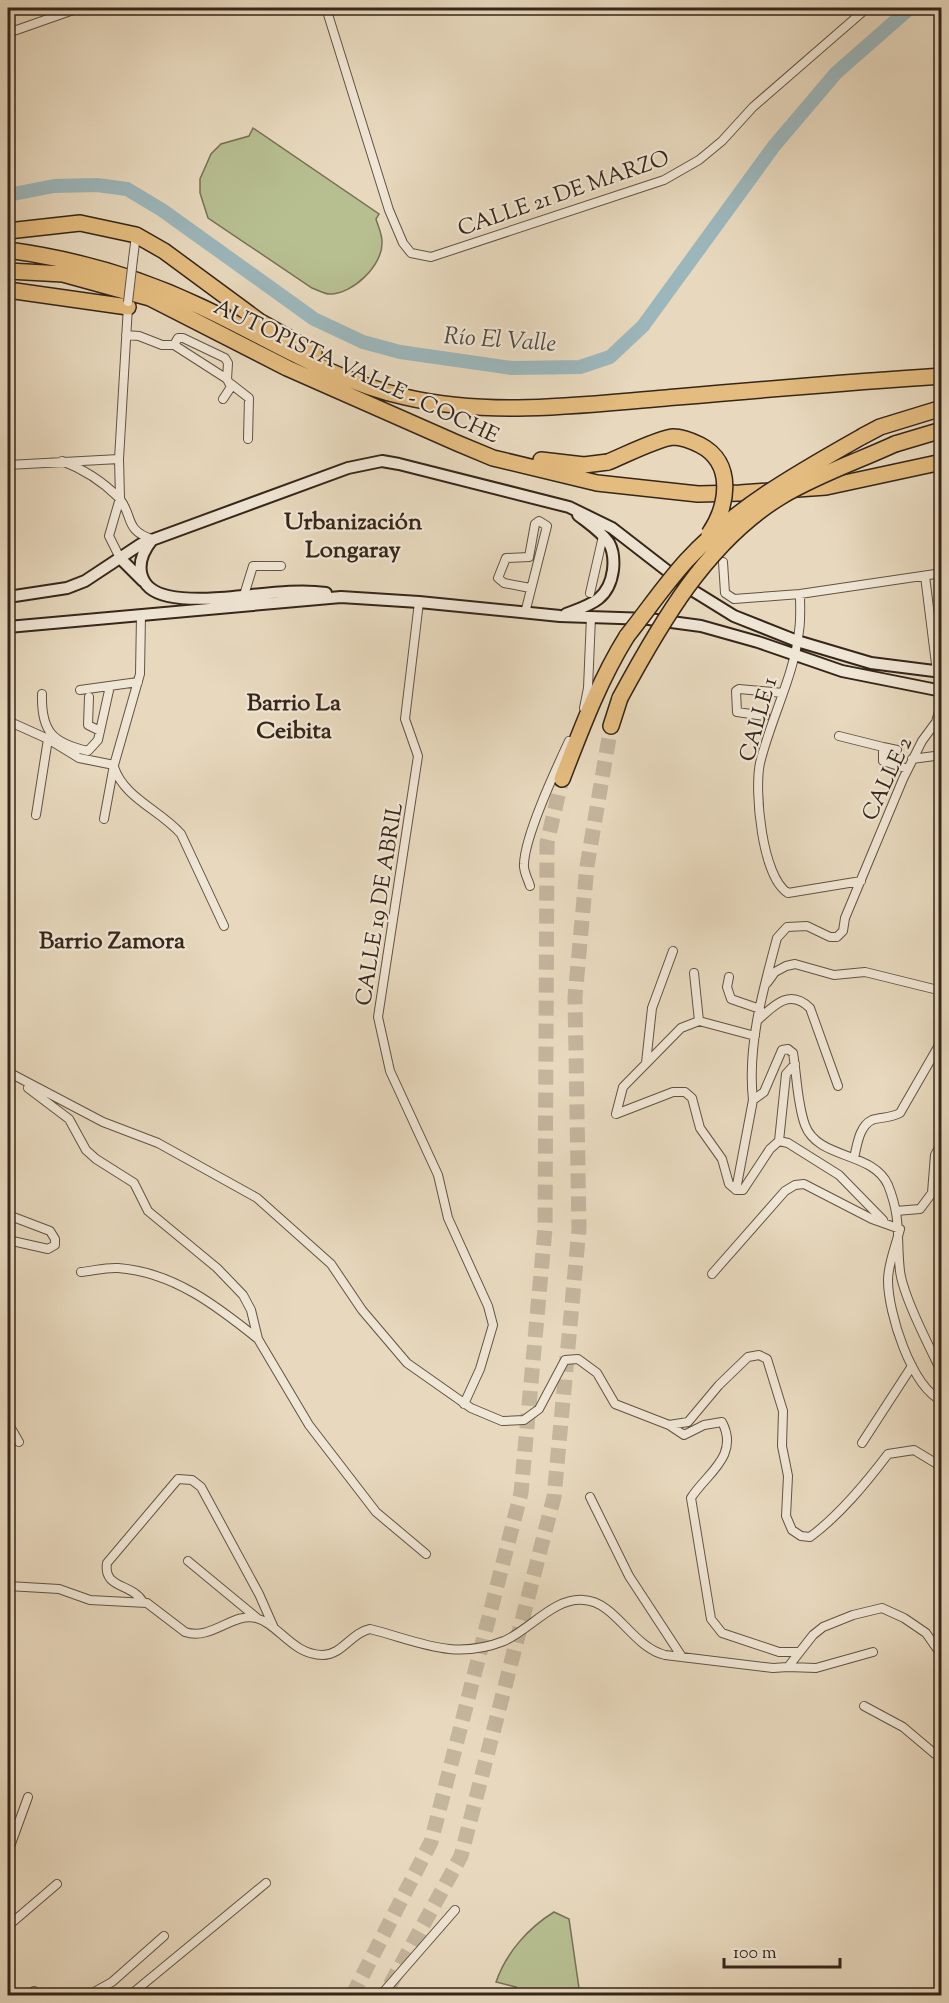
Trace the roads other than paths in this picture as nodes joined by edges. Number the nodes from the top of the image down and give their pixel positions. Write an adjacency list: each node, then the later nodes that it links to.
1 (79, 8): 4 (street)
2 (326, 8): 3 (street, CALLE 21 DE MARZO)
3 (867, 8)
4 (8, 33)
5 (8, 231): 6 (highway)
6 (136, 235): 10 (street, bridge); 17 (highway)
7 (8, 250): 17 (highway, AUTOPISTA VALLE - COCHE)
8 (8, 271): 20 (highway, AUTOPISTA VALLE - COCHE)
9 (8, 290): 10 (highway)
10 (128, 304): 11 (street)
11 (126, 335): 12 (street); 23 (street)
12 (174, 345): 13 (street); 14 (street)
13 (213, 352): 14 (street); 16 (street)
14 (205, 365): 16 (street)
15 (942, 376): 17 (highway, AUTOPISTA VALLE - COCHE)
16 (229, 382): 18 (street); 22 (street)
17 (384, 391)
18 (224, 399)
19 (942, 408): 32 (highway, bridge)
20 (418, 427): 25 (highway, AUTOPISTA VALLE - COCHE); 32 (highway, bridge)
21 (942, 430): 62 (highway, bridge)
22 (248, 439)
23 (119, 459): 24 (street); 27 (street)
24 (62, 461): 26 (street); 27 (street)
25 (942, 462)
26 (8, 465)
27 (120, 498): 30 (street); 31 (street)
28 (569, 507): 29 (main road); 30 (main road); 50 (main road)
29 (603, 536): 39 (street); 47 (main road)
30 (153, 540): 31 (main road); 37 (main road)
31 (120, 558): 37 (main road); 42 (main road)
32 (688, 559): 72 (highway, bridge)
33 (723, 562): 40 (street)
34 (281, 566): 41 (street)
35 (942, 573): 36 (street)
36 (926, 576): 40 (street); 52 (street)
37 (146, 584): 41 (main road)
38 (530, 588): 38 (street); 45 (street)
39 (590, 593)
40 (800, 594): 50 (street)
41 (244, 595): 43 (main road)
42 (8, 597)
43 (341, 597): 44 (main road); 46 (main road)
44 (418, 602): 45 (main road); 108 (street, CALLE 19 DE ABRIL)
45 (525, 613): 47 (main road)
46 (141, 615): 49 (main road); 53 (street)
47 (560, 616): 48 (main road)
48 (591, 617): 51 (main road); 76 (street)
49 (8, 627)
50 (797, 641): 51 (street, CALLE 1); 52 (main road)
51 (794, 654): 56 (main road); 57 (street, CALLE 1)
52 (939, 672)
53 (138, 682): 54 (street); 70 (street)
54 (110, 686): 55 (street); 63 (street)
55 (80, 690)
56 (940, 691): 69 (street, CALLE 2)
57 (783, 693): 60 (street); 75 (street, CALLE 1)
58 (42, 694): 63 (street)
59 (89, 697): 63 (street)
60 (765, 716)
61 (8, 721): 65 (street)
62 (611, 726)
63 (100, 731)
64 (839, 736): 66 (street)
65 (48, 739): 70 (street); 73 (street)
66 (883, 747): 67 (street); 71 (street)
67 (897, 750)
68 (942, 755): 69 (street)
69 (912, 759): 71 (street, CALLE 2)
70 (114, 765): 74 (street); 77 (street)
71 (908, 769): 75 (street, CALLE 2)
72 (562, 779)
73 (36, 815)
74 (104, 819)
75 (861, 881): 81 (street, CALLE 2)
76 (530, 886)
77 (224, 926)
78 (673, 951): 88 (street)
79 (694, 973): 85 (street)
80 (729, 976): 83 (street)
81 (764, 986): 82 (street); 83 (street)
82 (942, 992)
83 (760, 1010): 84 (street)
84 (758, 1020): 86 (street); 91 (street)
85 (699, 1021): 86 (street); 88 (street)
86 (755, 1036): 92 (street)
87 (942, 1040): 95 (street)
88 (646, 1063): 96 (street)
89 (795, 1065): 92 (street); 93 (street); 95 (street)
90 (9, 1073): 104 (street); 108 (street)
91 (837, 1086)
92 (753, 1100): 96 (street)
93 (779, 1141): 96 (street); 99 (street)
94 (942, 1142): 97 (street)
95 (854, 1158): 97 (street)
96 (736, 1191)
97 (896, 1211): 100 (street)
98 (8, 1215): 101 (street)
99 (885, 1223): 100 (street); 103 (street)
100 (900, 1229): 105 (street); 106 (street)
101 (8, 1240)
102 (81, 1272): 104 (street)
103 (712, 1274)
104 (258, 1339): 115 (street)
105 (912, 1366): 107 (street); 112 (street)
106 (942, 1373)
107 (942, 1401)
108 (464, 1404): 110 (street)
109 (8, 1423): 111 (street)
110 (669, 1425): 113 (street); 121 (street)
111 (19, 1442)
112 (861, 1443)
113 (942, 1467)
114 (590, 1497): 124 (street)
115 (426, 1554)
116 (188, 1561): 119 (street)
117 (8, 1586): 118 (street)
118 (143, 1602): 119 (street); 120 (street)
119 (257, 1618): 120 (street)
120 (274, 1629): 124 (street)
121 (798, 1652): 123 (street); 125 (street)
122 (873, 1652): 125 (street)
123 (942, 1656)
124 (682, 1657): 125 (street)
125 (788, 1667)
126 (864, 1706): 127 (street)
127 (942, 1756)
128 (28, 1797): 129 (street)
129 (8, 1849)
130 (266, 1883): 136 (street)
131 (57, 1884): 133 (street)
132 (455, 1911): 137 (street)
133 (8, 1926)
134 (164, 1936): 135 (street)
135 (87, 1995)
136 (129, 1995)
137 (380, 1995)

